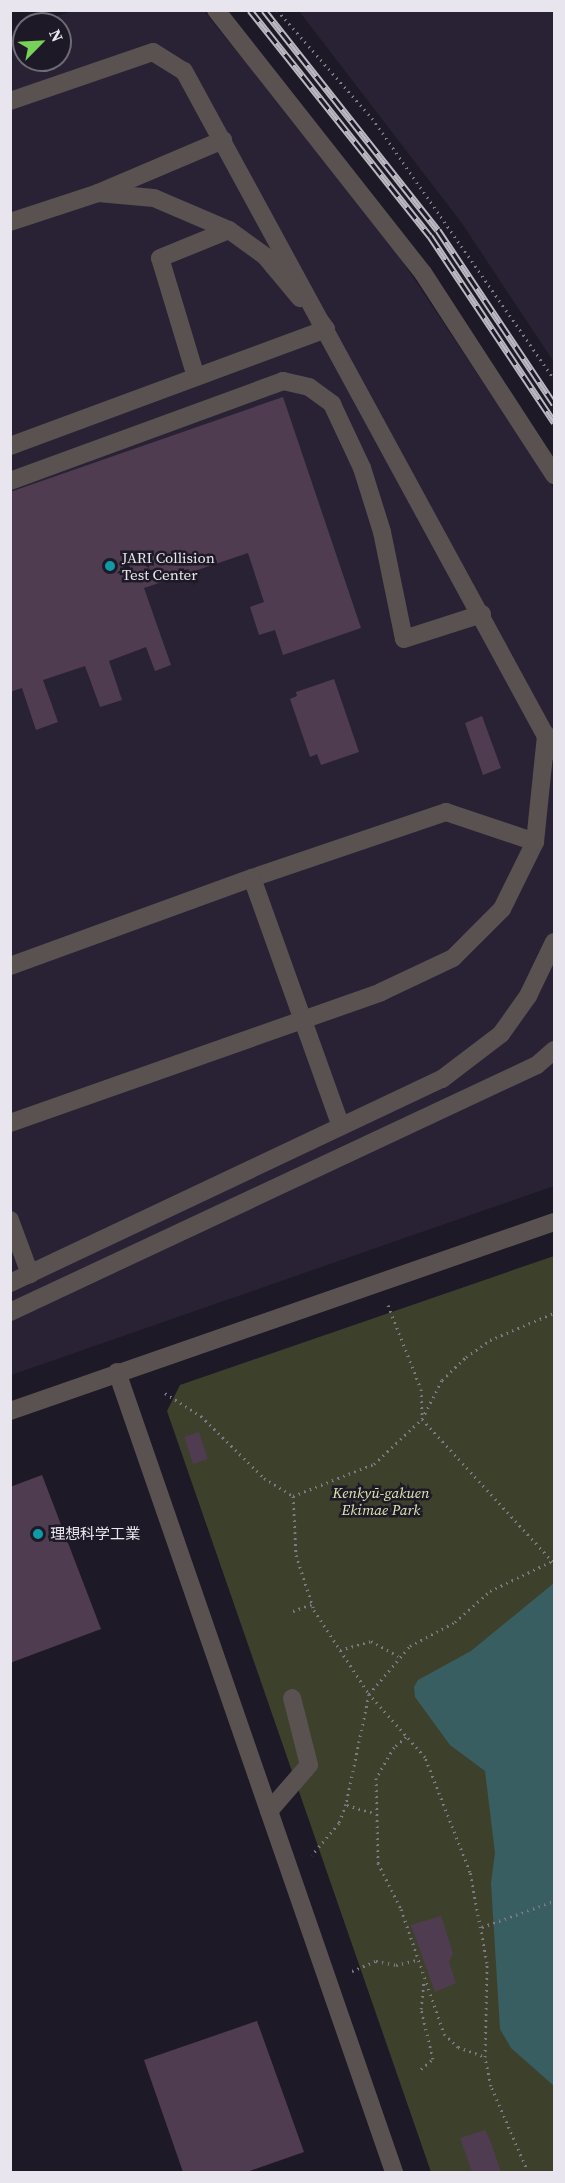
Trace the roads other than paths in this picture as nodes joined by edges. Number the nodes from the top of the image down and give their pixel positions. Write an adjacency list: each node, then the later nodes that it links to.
1 (216, 10): 10 (street)
2 (10, 101): 3 (street)
3 (223, 140): 4 (street); 7 (street)
4 (98, 193): 5 (street); 6 (street)
5 (10, 222)
6 (229, 230): 7 (street); 8 (street)
7 (326, 329): 8 (street); 12 (street)
8 (196, 377): 9 (street)
9 (10, 446)
10 (555, 475)
11 (10, 481): 12 (street)
12 (482, 614): 13 (street)
13 (546, 730): 14 (street); 15 (street)
14 (555, 751)
15 (535, 842): 16 (street); 19 (street)
16 (252, 878): 18 (street); 19 (street)
17 (555, 942): 22 (street)
18 (10, 966)
19 (302, 1019): 21 (street); 22 (street)
20 (555, 1050): 27 (street)
21 (10, 1123)
22 (341, 1126): 25 (street)
23 (10, 1220): 25 (street)
24 (555, 1222): 28 (street)
25 (30, 1274): 26 (street)
26 (10, 1283)
27 (10, 1312)
28 (117, 1372): 29 (street); 31 (street)
29 (10, 1411)
30 (292, 1698): 31 (street)
31 (269, 1811): 32 (street)
32 (394, 2172)

